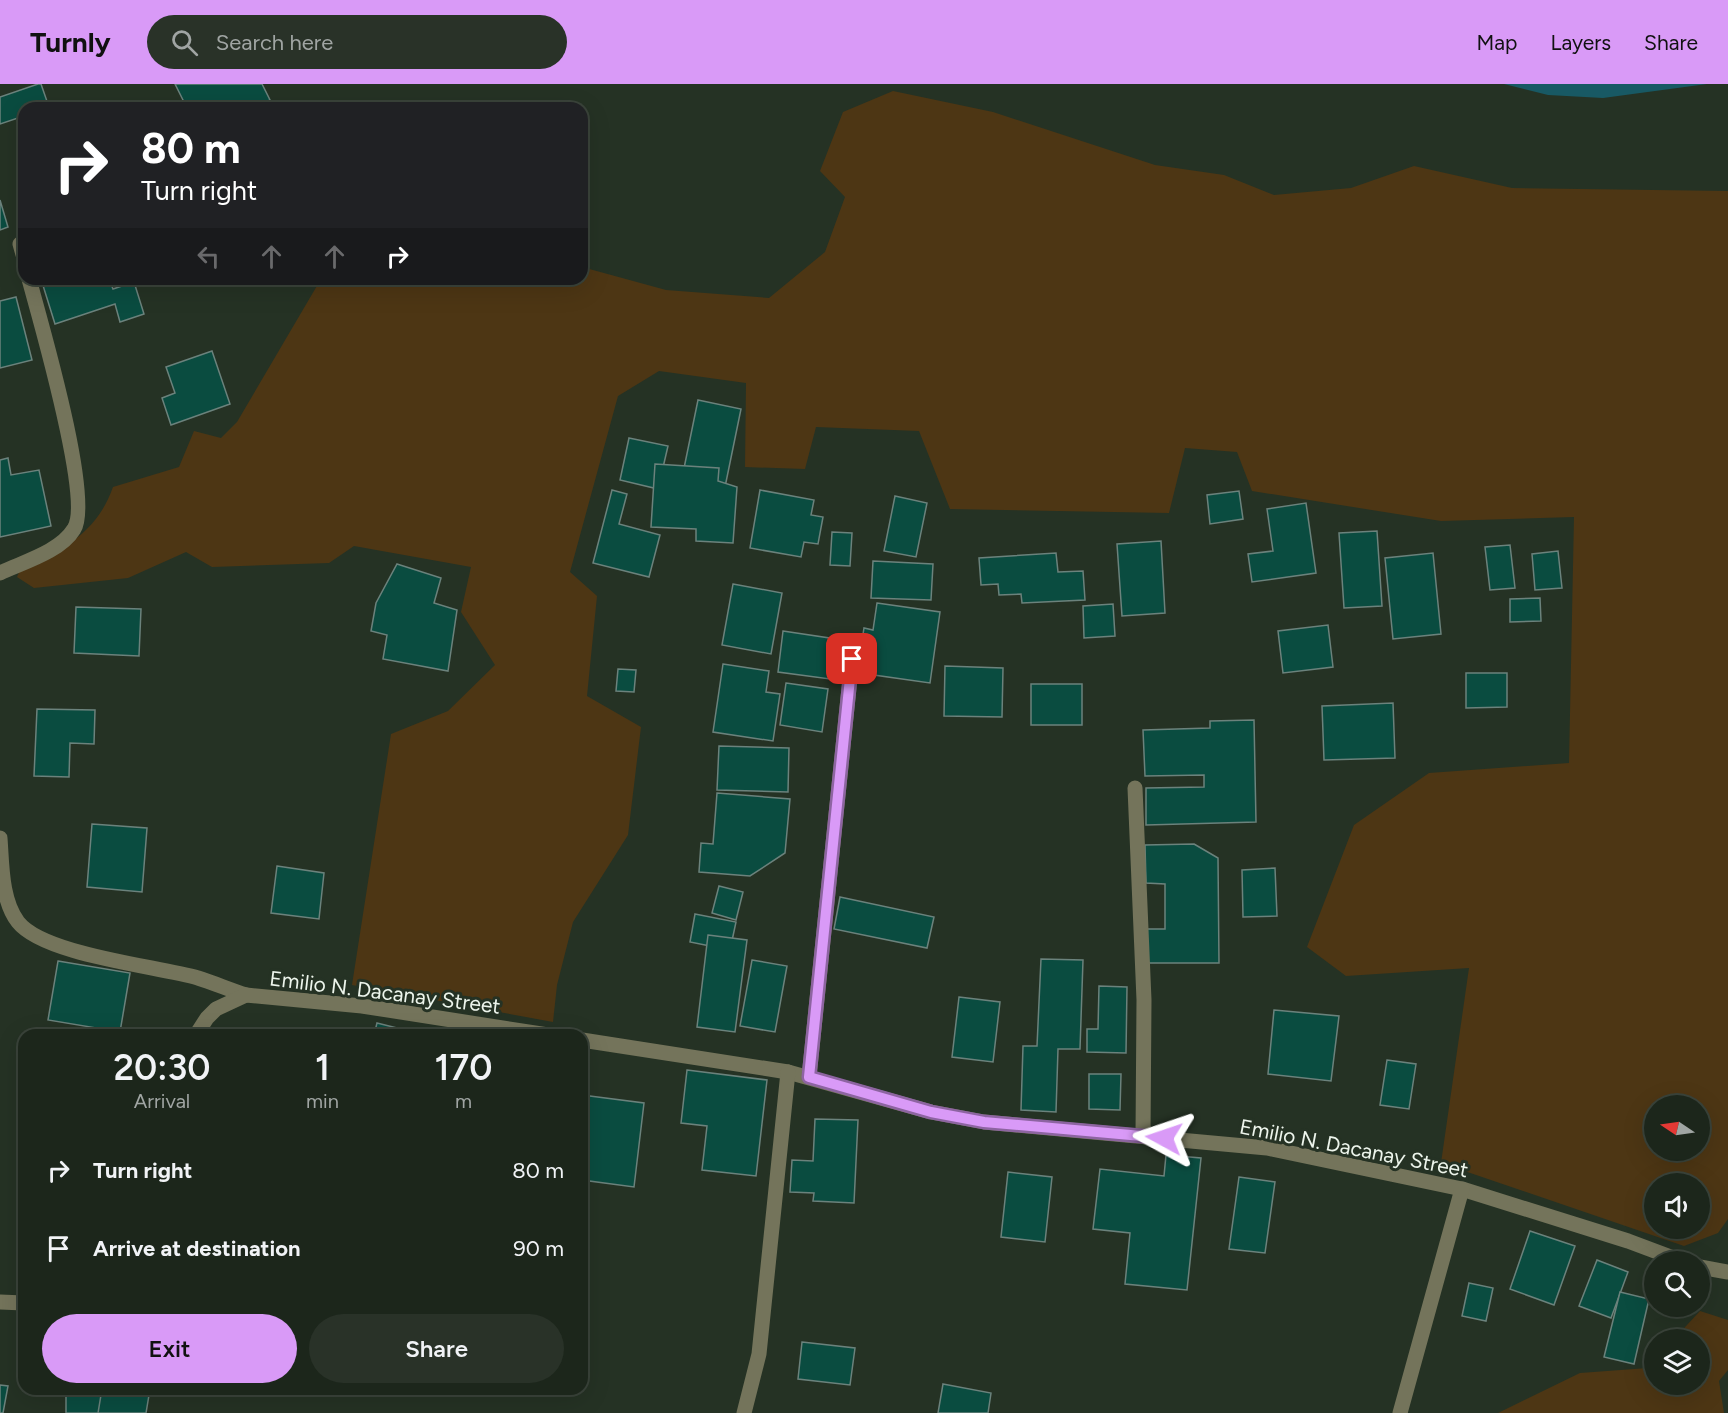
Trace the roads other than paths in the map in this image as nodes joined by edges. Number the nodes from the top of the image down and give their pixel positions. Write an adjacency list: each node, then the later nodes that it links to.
1 (30, 285): 2 (street)
2 (0, 573)
3 (852, 659): 11 (street)
4 (1135, 788): 12 (street)
5 (0, 838): 6 (street)
6 (246, 995): 7 (street, Emilio N. Dacanay Street); 8 (street, Emilio N. Dacanay Street)
7 (200, 1029)
8 (510, 1029)
9 (588, 1041): 10 (street, Emilio N. Dacanay Street)
10 (788, 1072): 11 (street, Emilio N. Dacanay Street); 19 (street)
11 (809, 1077): 12 (street, Emilio N. Dacanay Street)
12 (1143, 1136): 13 (street, Emilio N. Dacanay Street)
13 (1462, 1189): 14 (street, Emilio N. Dacanay Street); 20 (street)
14 (1653, 1251)
15 (1710, 1269): 16 (street)
16 (1728, 1272)
17 (0, 1302): 18 (street)
18 (18, 1303)
19 (744, 1413)
20 (1400, 1413)

